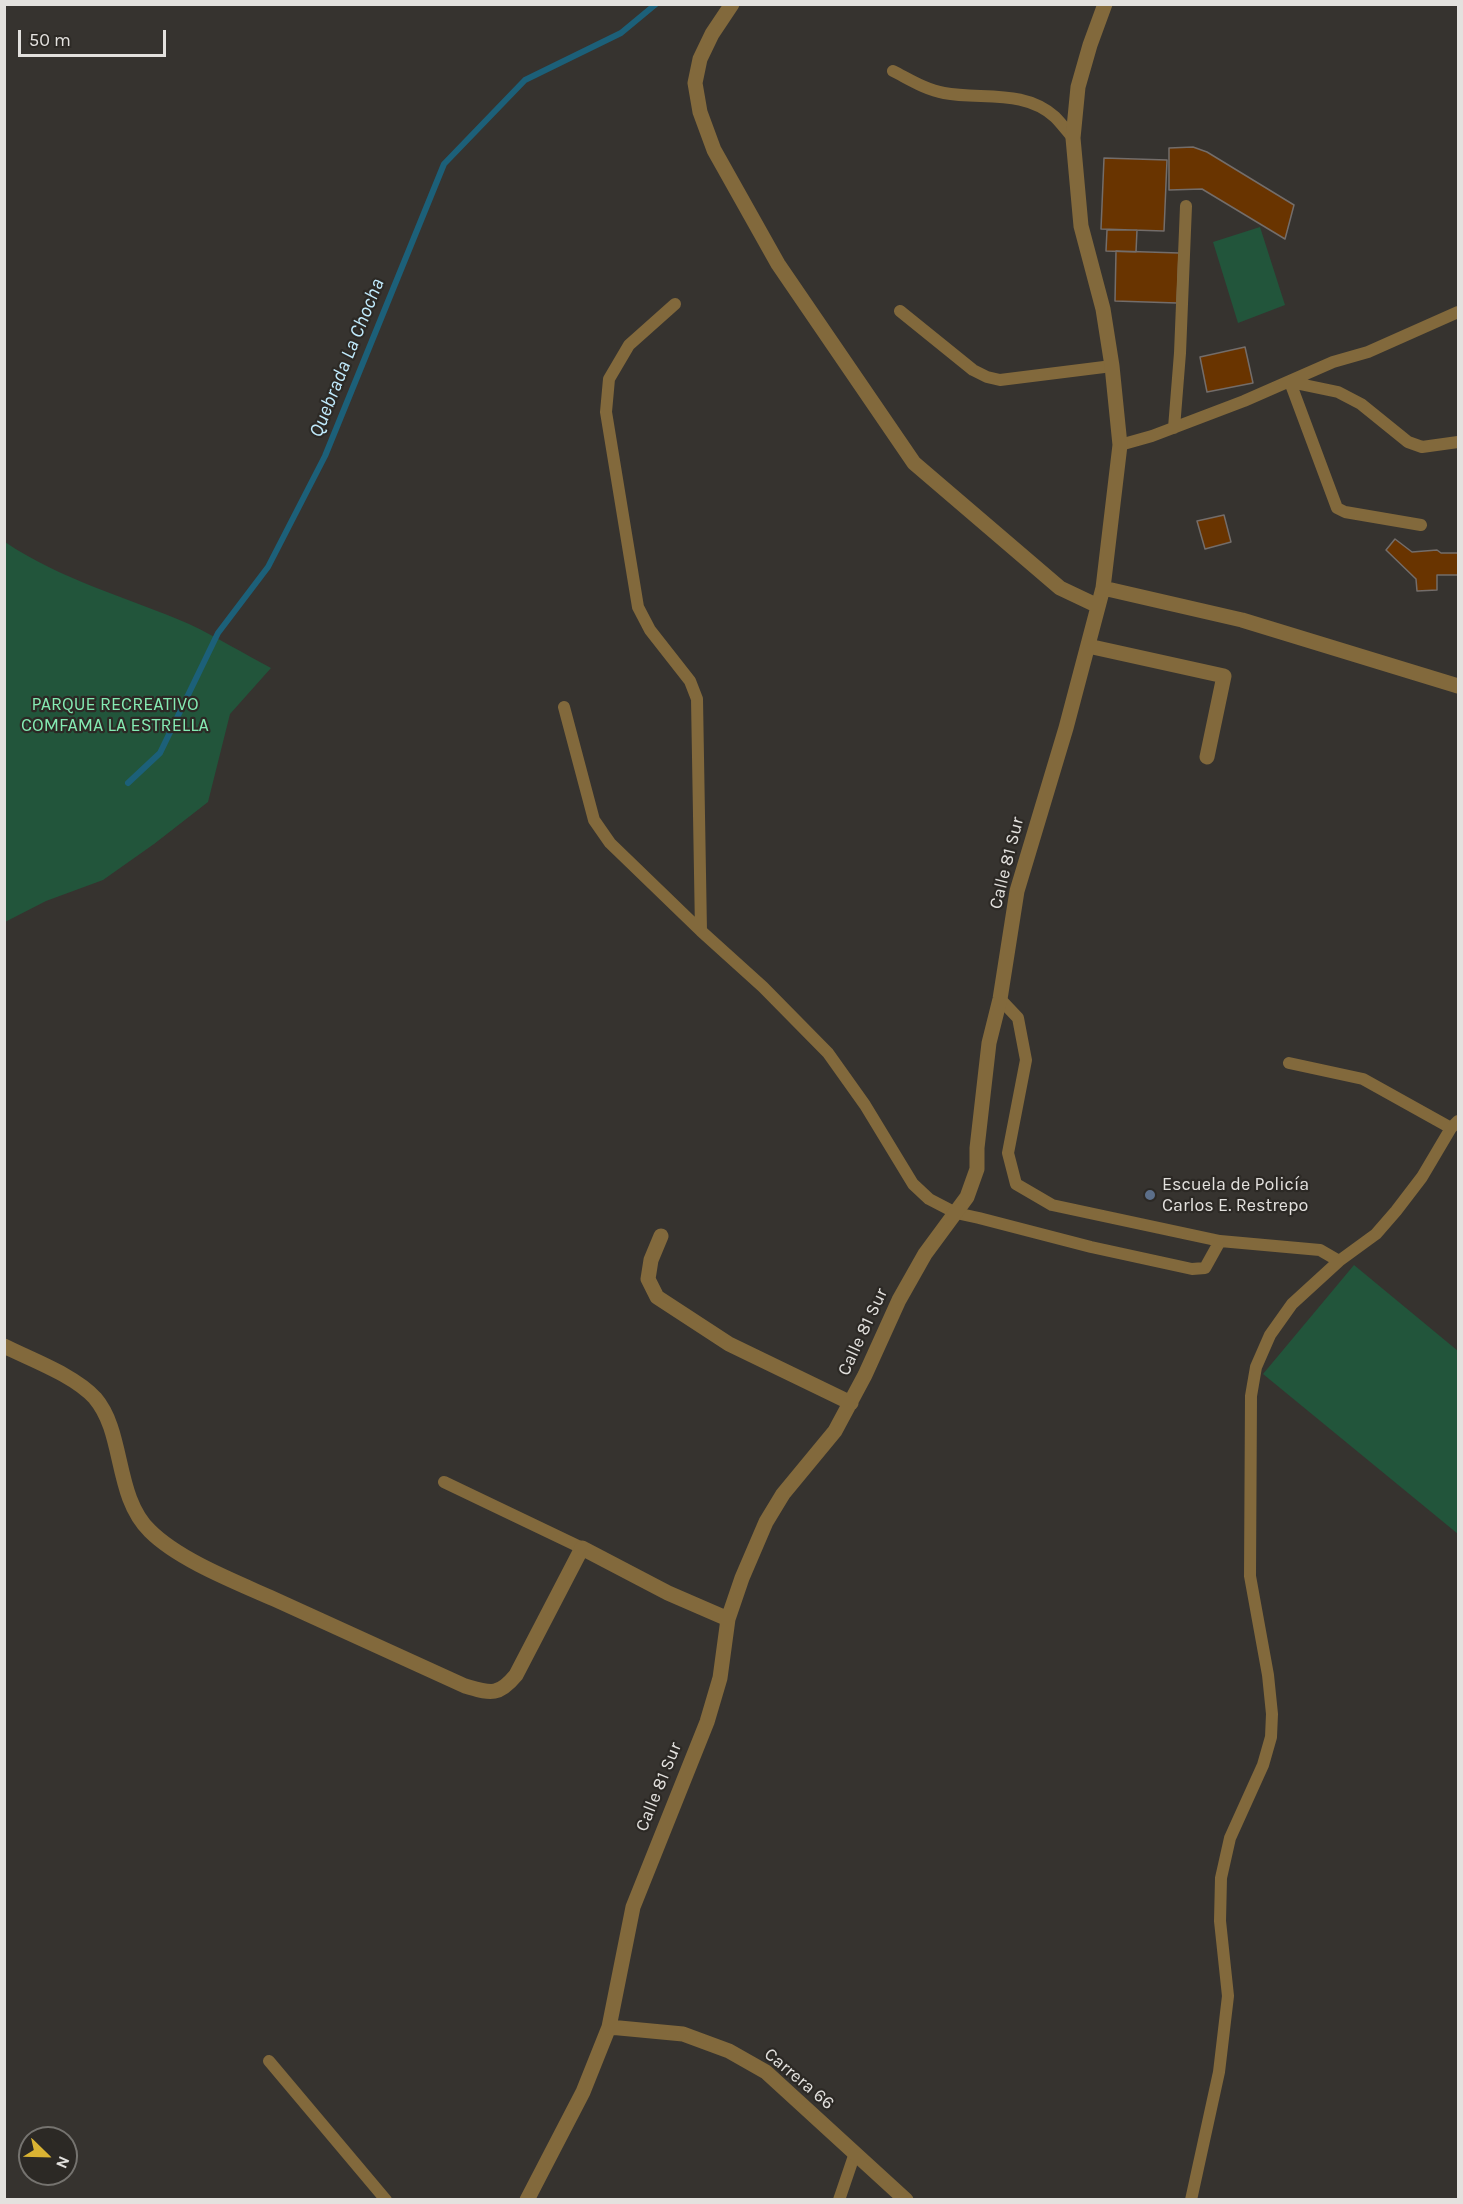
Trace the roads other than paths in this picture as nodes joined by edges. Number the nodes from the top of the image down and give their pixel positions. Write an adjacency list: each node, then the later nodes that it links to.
1 (732, 4): 16 (street)
2 (1105, 4): 4 (street, Calle 81 Sur)
3 (893, 71): 4 (lane)
4 (1073, 138): 9 (street, Calle 81 Sur)
5 (1186, 206): 11 (lane)
6 (675, 304): 21 (lane)
7 (900, 311): 9 (lane)
8 (1458, 312): 10 (lane)
9 (1112, 366): 13 (street, Calle 81 Sur)
10 (1290, 382): 11 (lane); 12 (lane); 14 (lane)
11 (1174, 428): 13 (lane)
12 (1458, 442)
13 (1120, 445): 15 (street, Calle 81 Sur)
14 (1421, 525)
15 (1102, 588): 16 (street, Calle 81 Sur); 18 (street)
16 (1098, 606): 17 (street, Calle 81 Sur)
17 (1088, 646): 20 (street); 22 (street, Calle 81 Sur)
18 (1458, 686)
19 (564, 707): 21 (lane)
20 (1207, 757)
21 (701, 931): 25 (lane)
22 (1000, 999): 25 (street, Calle 81 Sur); 27 (lane)
23 (1289, 1063): 24 (lane)
24 (1455, 1125): 28 (lane)
25 (956, 1213): 27 (lane); 30 (street, Calle 81 Sur)
26 (661, 1236): 30 (street)
27 (1220, 1241): 28 (lane)
28 (1339, 1261): 41 (lane)
29 (4, 1346): 32 (street)
30 (851, 1403): 33 (street, Calle 81 Sur)
31 (444, 1482): 32 (lane)
32 (582, 1548): 33 (street)
33 (728, 1619): 34 (street, Calle 81 Sur)
34 (609, 2026): 36 (street, Carrera 66); 38 (street, Calle 81 Sur)
35 (269, 2061): 37 (lane)
36 (855, 2153): 39 (lane); 40 (street, Carrera 66)
37 (387, 2199)
38 (527, 2199)
39 (839, 2199)
40 (906, 2199)
41 (1191, 2199)

